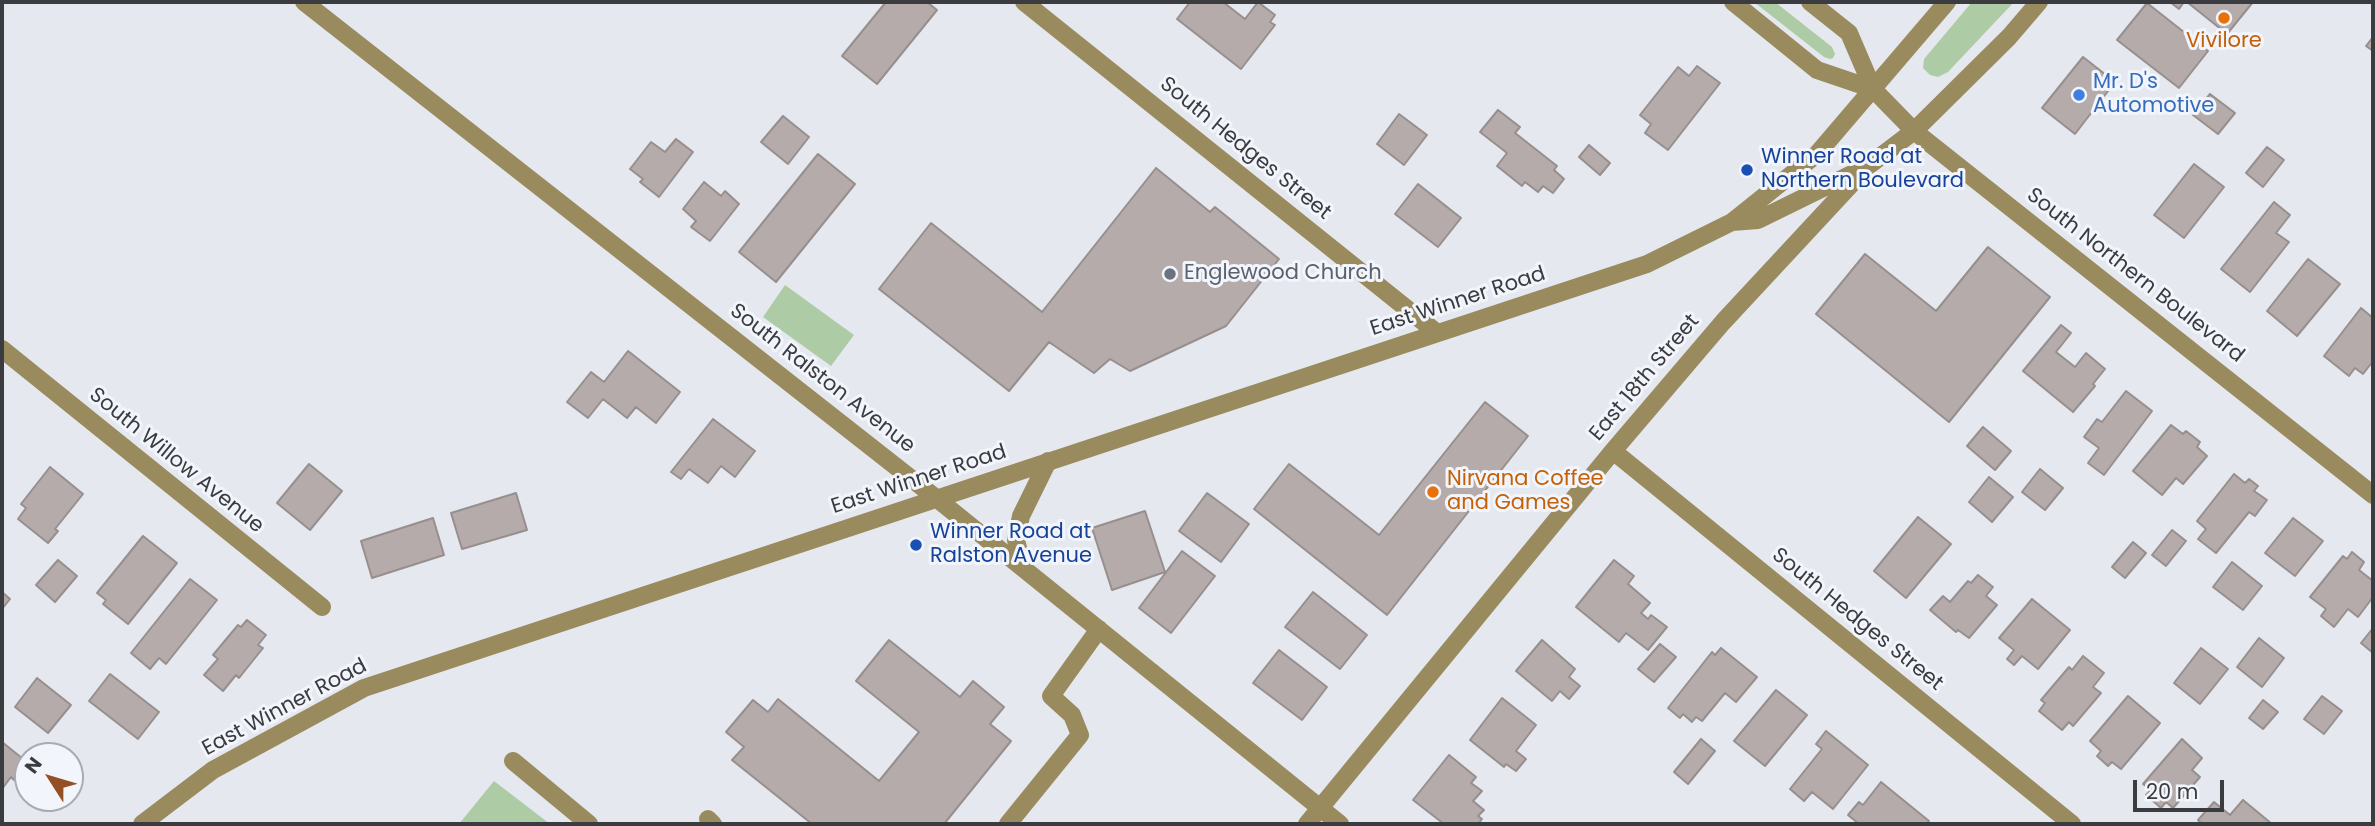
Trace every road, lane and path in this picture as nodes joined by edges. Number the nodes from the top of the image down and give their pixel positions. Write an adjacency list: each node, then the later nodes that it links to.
1 (304, 2): 16 (street, South Ralston Avenue)
2 (1024, 2): 11 (street, South Hedges Street)
3 (1733, 2): 7 (street, South Northern Boulevard)
4 (1810, 2): 7 (street, South Northern Boulevard)
5 (1947, 2): 7 (street, East Winner Road)
6 (2039, 2): 8 (street, East Winner Road)
7 (1873, 89): 8 (street, South Northern Boulevard); 10 (street, East Winner Road)
8 (1914, 131): 9 (street, East Winner Road); 15 (street, South Northern Boulevard)
9 (1868, 166): 10 (street, East Winner Road); 13 (street, East 18th Street)
10 (1732, 222): 11 (street, East Winner Road)
11 (1437, 332): 14 (street, East Winner Road)
12 (2, 349): 18 (street, South Willow Avenue)
13 (1613, 451): 21 (street, East 18th Street); 27 (street, South Hedges Street)
14 (1048, 461): 16 (street, East Winner Road); 17 (street)
15 (2373, 495)
16 (936, 498): 17 (street, South Ralston Avenue); 22 (street, East Winner Road)
17 (1023, 569): 19 (street, South Ralston Avenue)
18 (322, 607)
19 (1099, 629): 21 (street, South Ralston Avenue); 24 (street)
20 (513, 761): 23 (street)
21 (1320, 808): 25 (street, East 18th Street); 26 (street, South Ralston Avenue)
22 (142, 824)
23 (589, 824)
24 (1008, 824)
25 (1307, 824)
26 (1340, 824)
27 (2072, 824)

